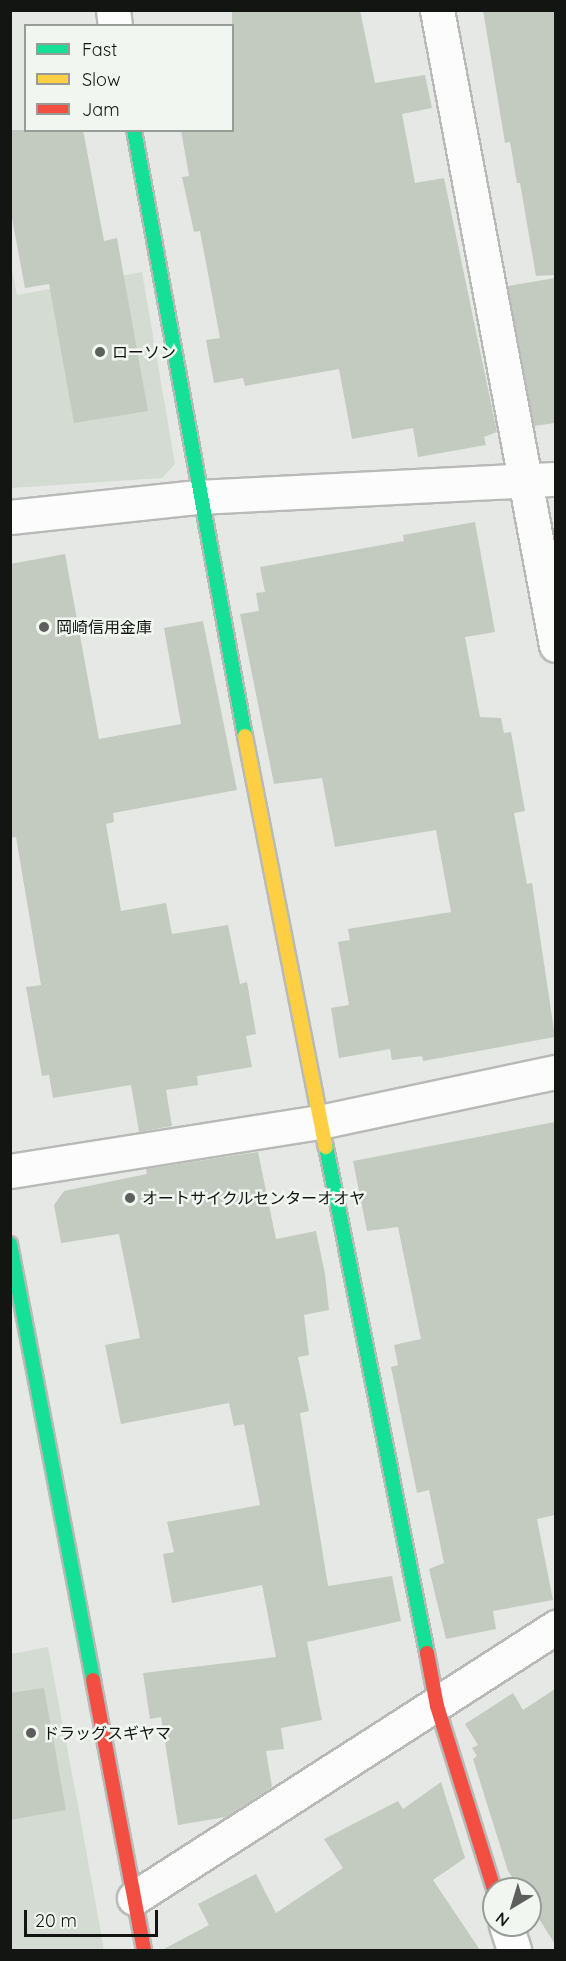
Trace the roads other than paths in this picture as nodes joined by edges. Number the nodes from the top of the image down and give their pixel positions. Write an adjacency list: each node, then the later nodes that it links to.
1 (437, 10): 3 (street)
2 (134, 132): 4 (street)
3 (541, 480): 4 (street); 6 (street)
4 (198, 497): 5 (street); 8 (street)
5 (10, 517)
6 (555, 645)
7 (555, 1072): 8 (street)
8 (320, 1122): 9 (street); 12 (street)
9 (10, 1171)
10 (10, 1244): 14 (street)
11 (555, 1627): 12 (street)
12 (437, 1706): 13 (street); 14 (street)
13 (490, 1877)
14 (134, 1898): 15 (street)
15 (144, 1950)

